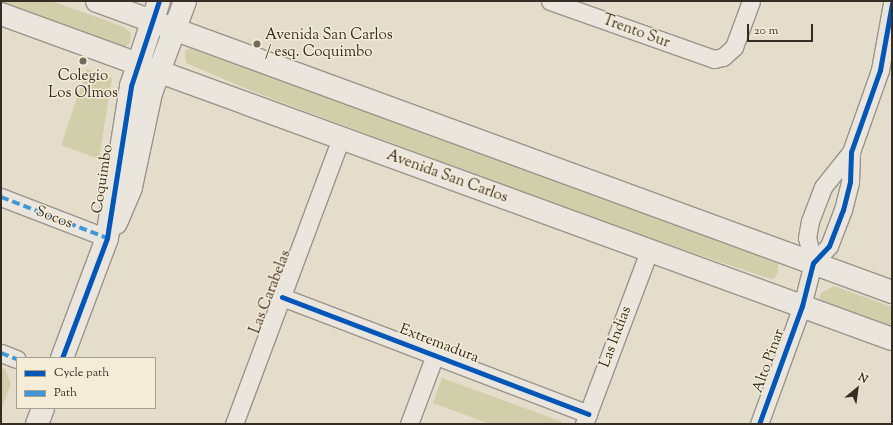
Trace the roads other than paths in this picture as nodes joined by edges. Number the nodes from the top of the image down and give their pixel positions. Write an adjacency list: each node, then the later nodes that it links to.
1 (97, 1): 6 (main road)
2 (186, 1): 8 (main road, Coquimbo)
3 (550, 1): 4 (street, Trento Sur)
4 (751, 1)
5 (892, 3): 11 (street)
6 (155, 11): 8 (main road); 10 (main road, Coquimbo)
7 (1, 14): 10 (main road, Avenida San Carlos)
8 (175, 29): 12 (main road, Coquimbo); 18 (main road)
9 (892, 49): 11 (street)
10 (136, 64): 12 (main road, Avenida San Carlos); 16 (main road, Coquimbo)
11 (880, 70): 14 (street)
12 (158, 71): 13 (main road, Avenida San Carlos); 16 (main road, Coquimbo)
13 (341, 138): 17 (main road, Avenida San Carlos); 20 (street, Las Carabelas)
14 (851, 152): 18 (street); 18 (street)
15 (1, 198): 16 (street, Socos)
16 (107, 238): 25 (main road, Coquimbo)
17 (649, 251): 21 (main road, Avenida San Carlos); 28 (street, Las Indias)
18 (813, 263): 19 (main road); 21 (street, Alto Pinar)
19 (892, 292)
20 (282, 297): 24 (street, Extremadura); 30 (street, Las Carabelas)
21 (802, 306): 22 (main road, Avenida San Carlos); 32 (street, Alto Pinar)
22 (892, 339)
23 (1, 353): 26 (street)
24 (435, 355): 28 (street, Extremadura); 31 (street)
25 (62, 357)
26 (16, 360)
27 (43, 409): 29 (main road)
28 (586, 419)
29 (37, 424)
30 (234, 424)
31 (409, 424)
32 (759, 424)

